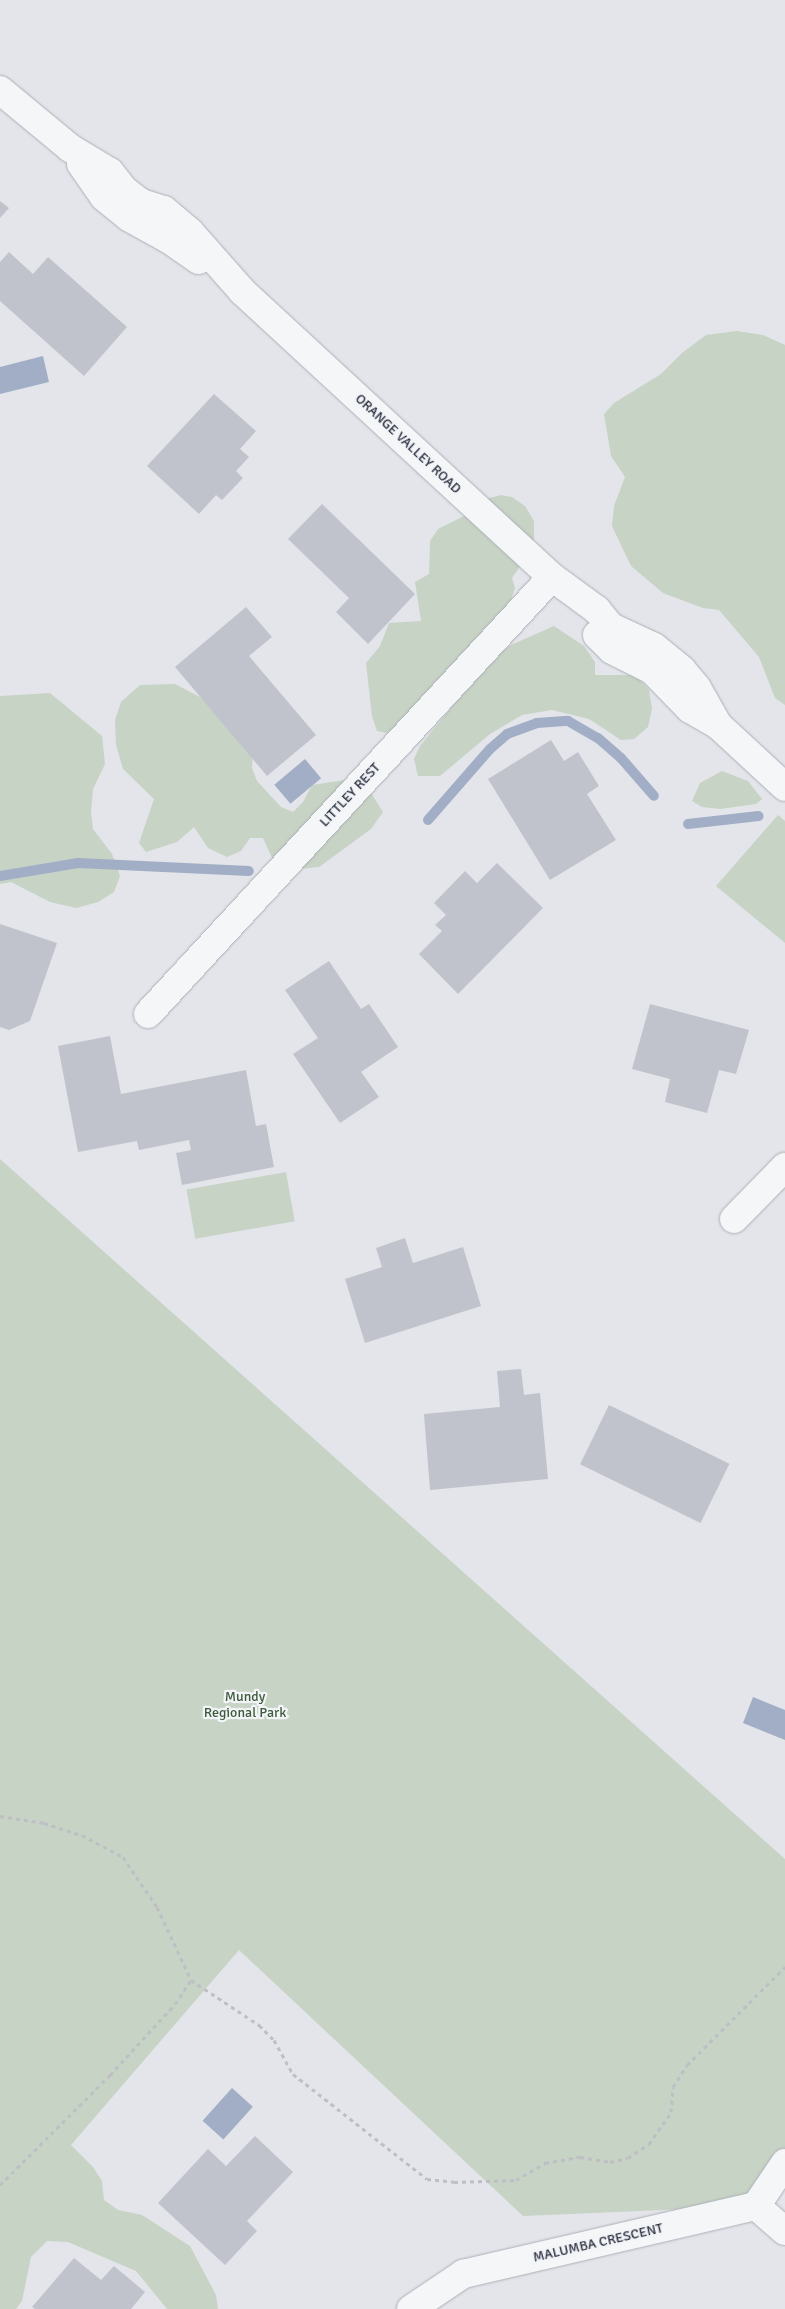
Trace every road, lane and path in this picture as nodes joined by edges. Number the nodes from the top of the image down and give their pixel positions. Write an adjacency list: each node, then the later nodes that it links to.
1 (0, 90): 2 (street, ORANGE VALLEY ROAD)
2 (552, 577): 3 (street, ORANGE VALLEY ROAD); 4 (street, LITTLEY REST)
3 (785, 787)
4 (148, 1014)
5 (785, 1167): 6 (street)
6 (734, 1219)
7 (0, 1816): 9 (path)
8 (785, 1967): 9 (path)
9 (190, 1980): 11 (path)
10 (785, 2163): 12 (street)
11 (0, 2184)
12 (756, 2206): 13 (street); 14 (street, MALUMBA CRESCENT)
13 (785, 2231)
14 (411, 2309)

